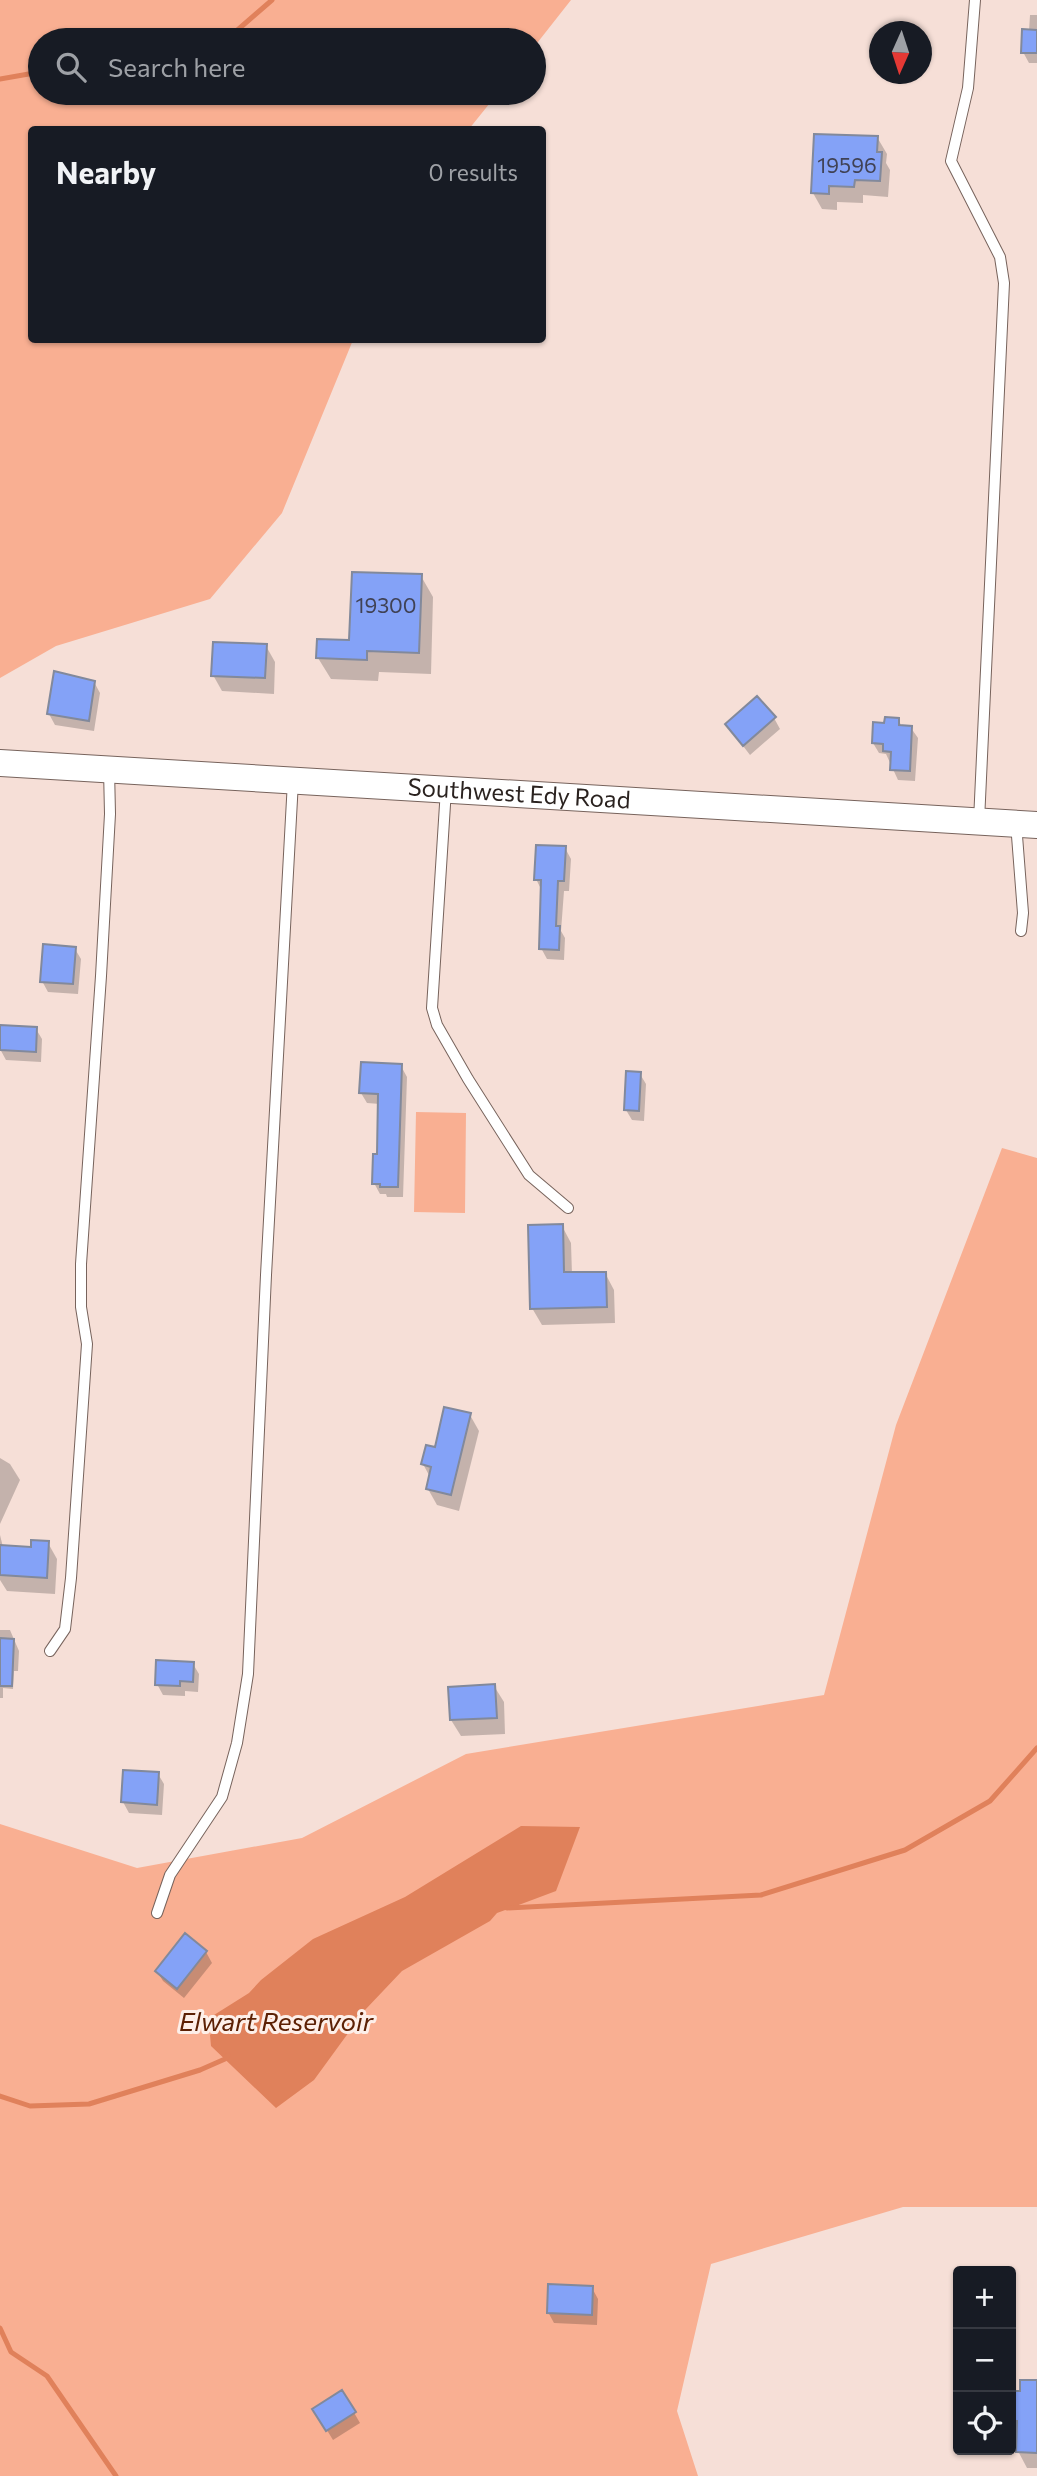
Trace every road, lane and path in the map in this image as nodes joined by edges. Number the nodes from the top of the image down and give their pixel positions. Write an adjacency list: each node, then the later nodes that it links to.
1 (975, 0): 6 (lane)
2 (0, 763): 3 (street, Southwest Edy Road)
3 (108, 769): 4 (street, Southwest Edy Road); 10 (lane)
4 (293, 780): 5 (street, Southwest Edy Road); 11 (lane)
5 (446, 789): 6 (street, Southwest Edy Road); 9 (lane)
6 (979, 821): 7 (street, Southwest Edy Road)
7 (1027, 824): 8 (lane)
8 (1021, 931)
9 (568, 1208)
10 (50, 1651)
11 (157, 1913)

